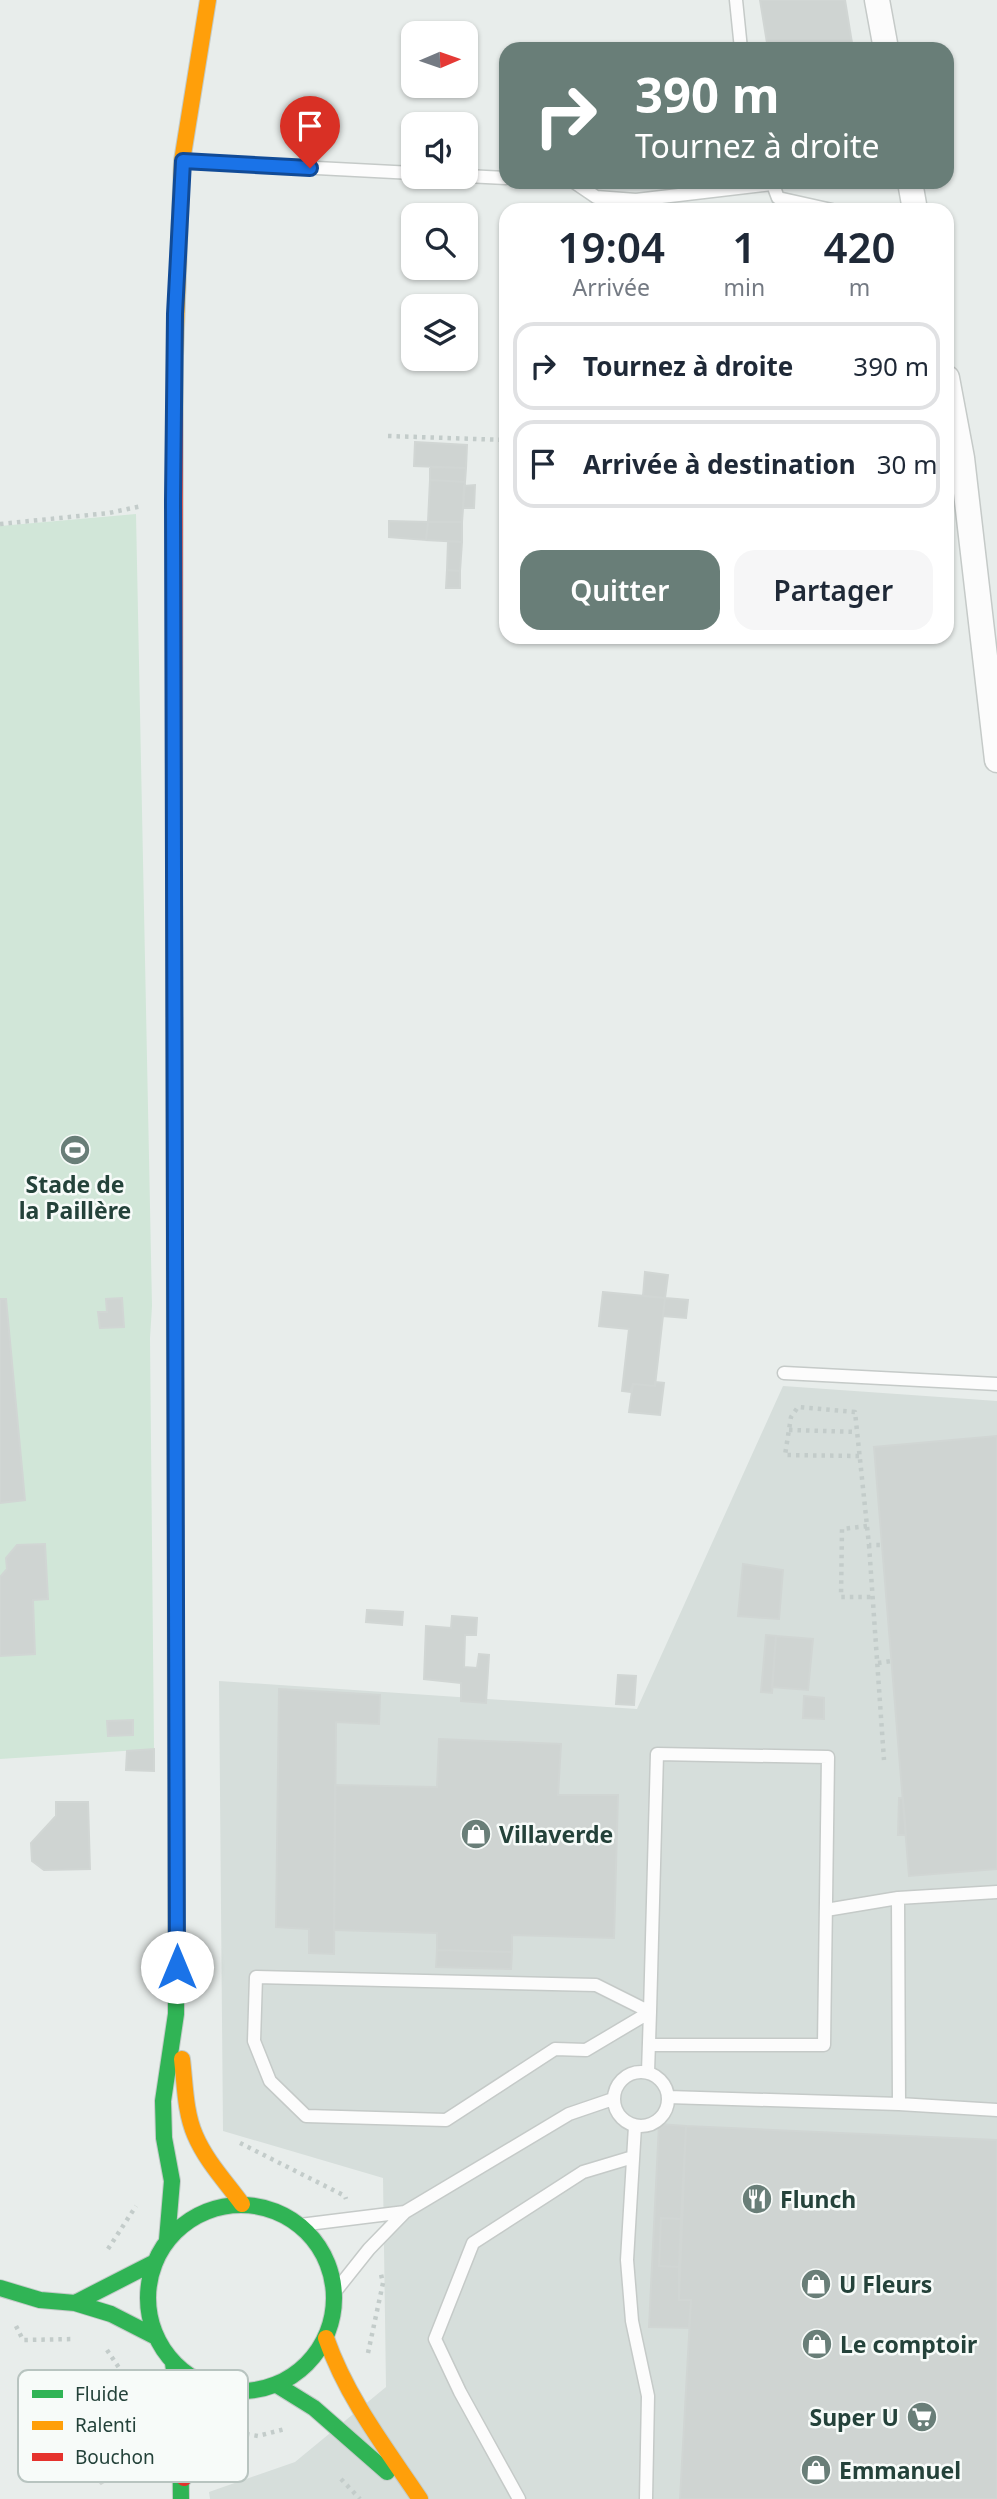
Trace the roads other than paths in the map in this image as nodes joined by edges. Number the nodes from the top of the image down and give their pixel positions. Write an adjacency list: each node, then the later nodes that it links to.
1 (208, 0): 6 (main road)
2 (736, 0): 4 (lane)
3 (877, 0): 5 (street)
4 (740, 42)
5 (885, 42)
6 (183, 161): 7 (lane); 22 (main road)
7 (401, 172)
8 (478, 177): 9 (lane)
9 (499, 178)
10 (584, 189): 11 (lane)
11 (724, 189)
12 (774, 189): 13 (lane)
13 (800, 203)
14 (954, 415): 15 (street)
15 (997, 760)
16 (784, 1373): 17 (lane)
17 (997, 1384)
18 (997, 1892): 19 (lane)
19 (898, 1898): 20 (lane); 27 (lane)
20 (826, 1910): 21 (lane); 23 (lane)
21 (650, 2012): 21 (lane); 23 (lane)
22 (176, 2014): 31 (main road); 34 (main road)
23 (649, 2045): 24 (lane)
24 (648, 2072): 25 (lane); 26 (lane)
25 (668, 2097): 27 (lane); 29 (lane)
26 (613, 2099): 29 (lane); 32 (lane)
27 (899, 2104): 28 (lane)
28 (997, 2110)
29 (635, 2126): 30 (lane)
30 (633, 2157): 47 (lane); 48 (lane)
31 (242, 2204): 33 (main road); 34 (main road)
32 (405, 2212): 33 (lane); 37 (lane)
33 (300, 2225): 37 (main road)
34 (167, 2240): 35 (main road)
35 (155, 2262): 38 (main road); 39 (main road)
36 (0, 2288): 38 (main road)
37 (334, 2293): 40 (main road)
38 (75, 2303): 39 (main road)
39 (156, 2337): 41 (main road)
40 (326, 2338): 44 (main road); 46 (main road)
41 (173, 2363): 42 (main road); 43 (main road)
42 (175, 2370)
43 (182, 2370)
44 (277, 2385): 45 (main road); 46 (main road)
45 (248, 2391)
46 (419, 2499)
47 (519, 2499)
48 (646, 2499)

